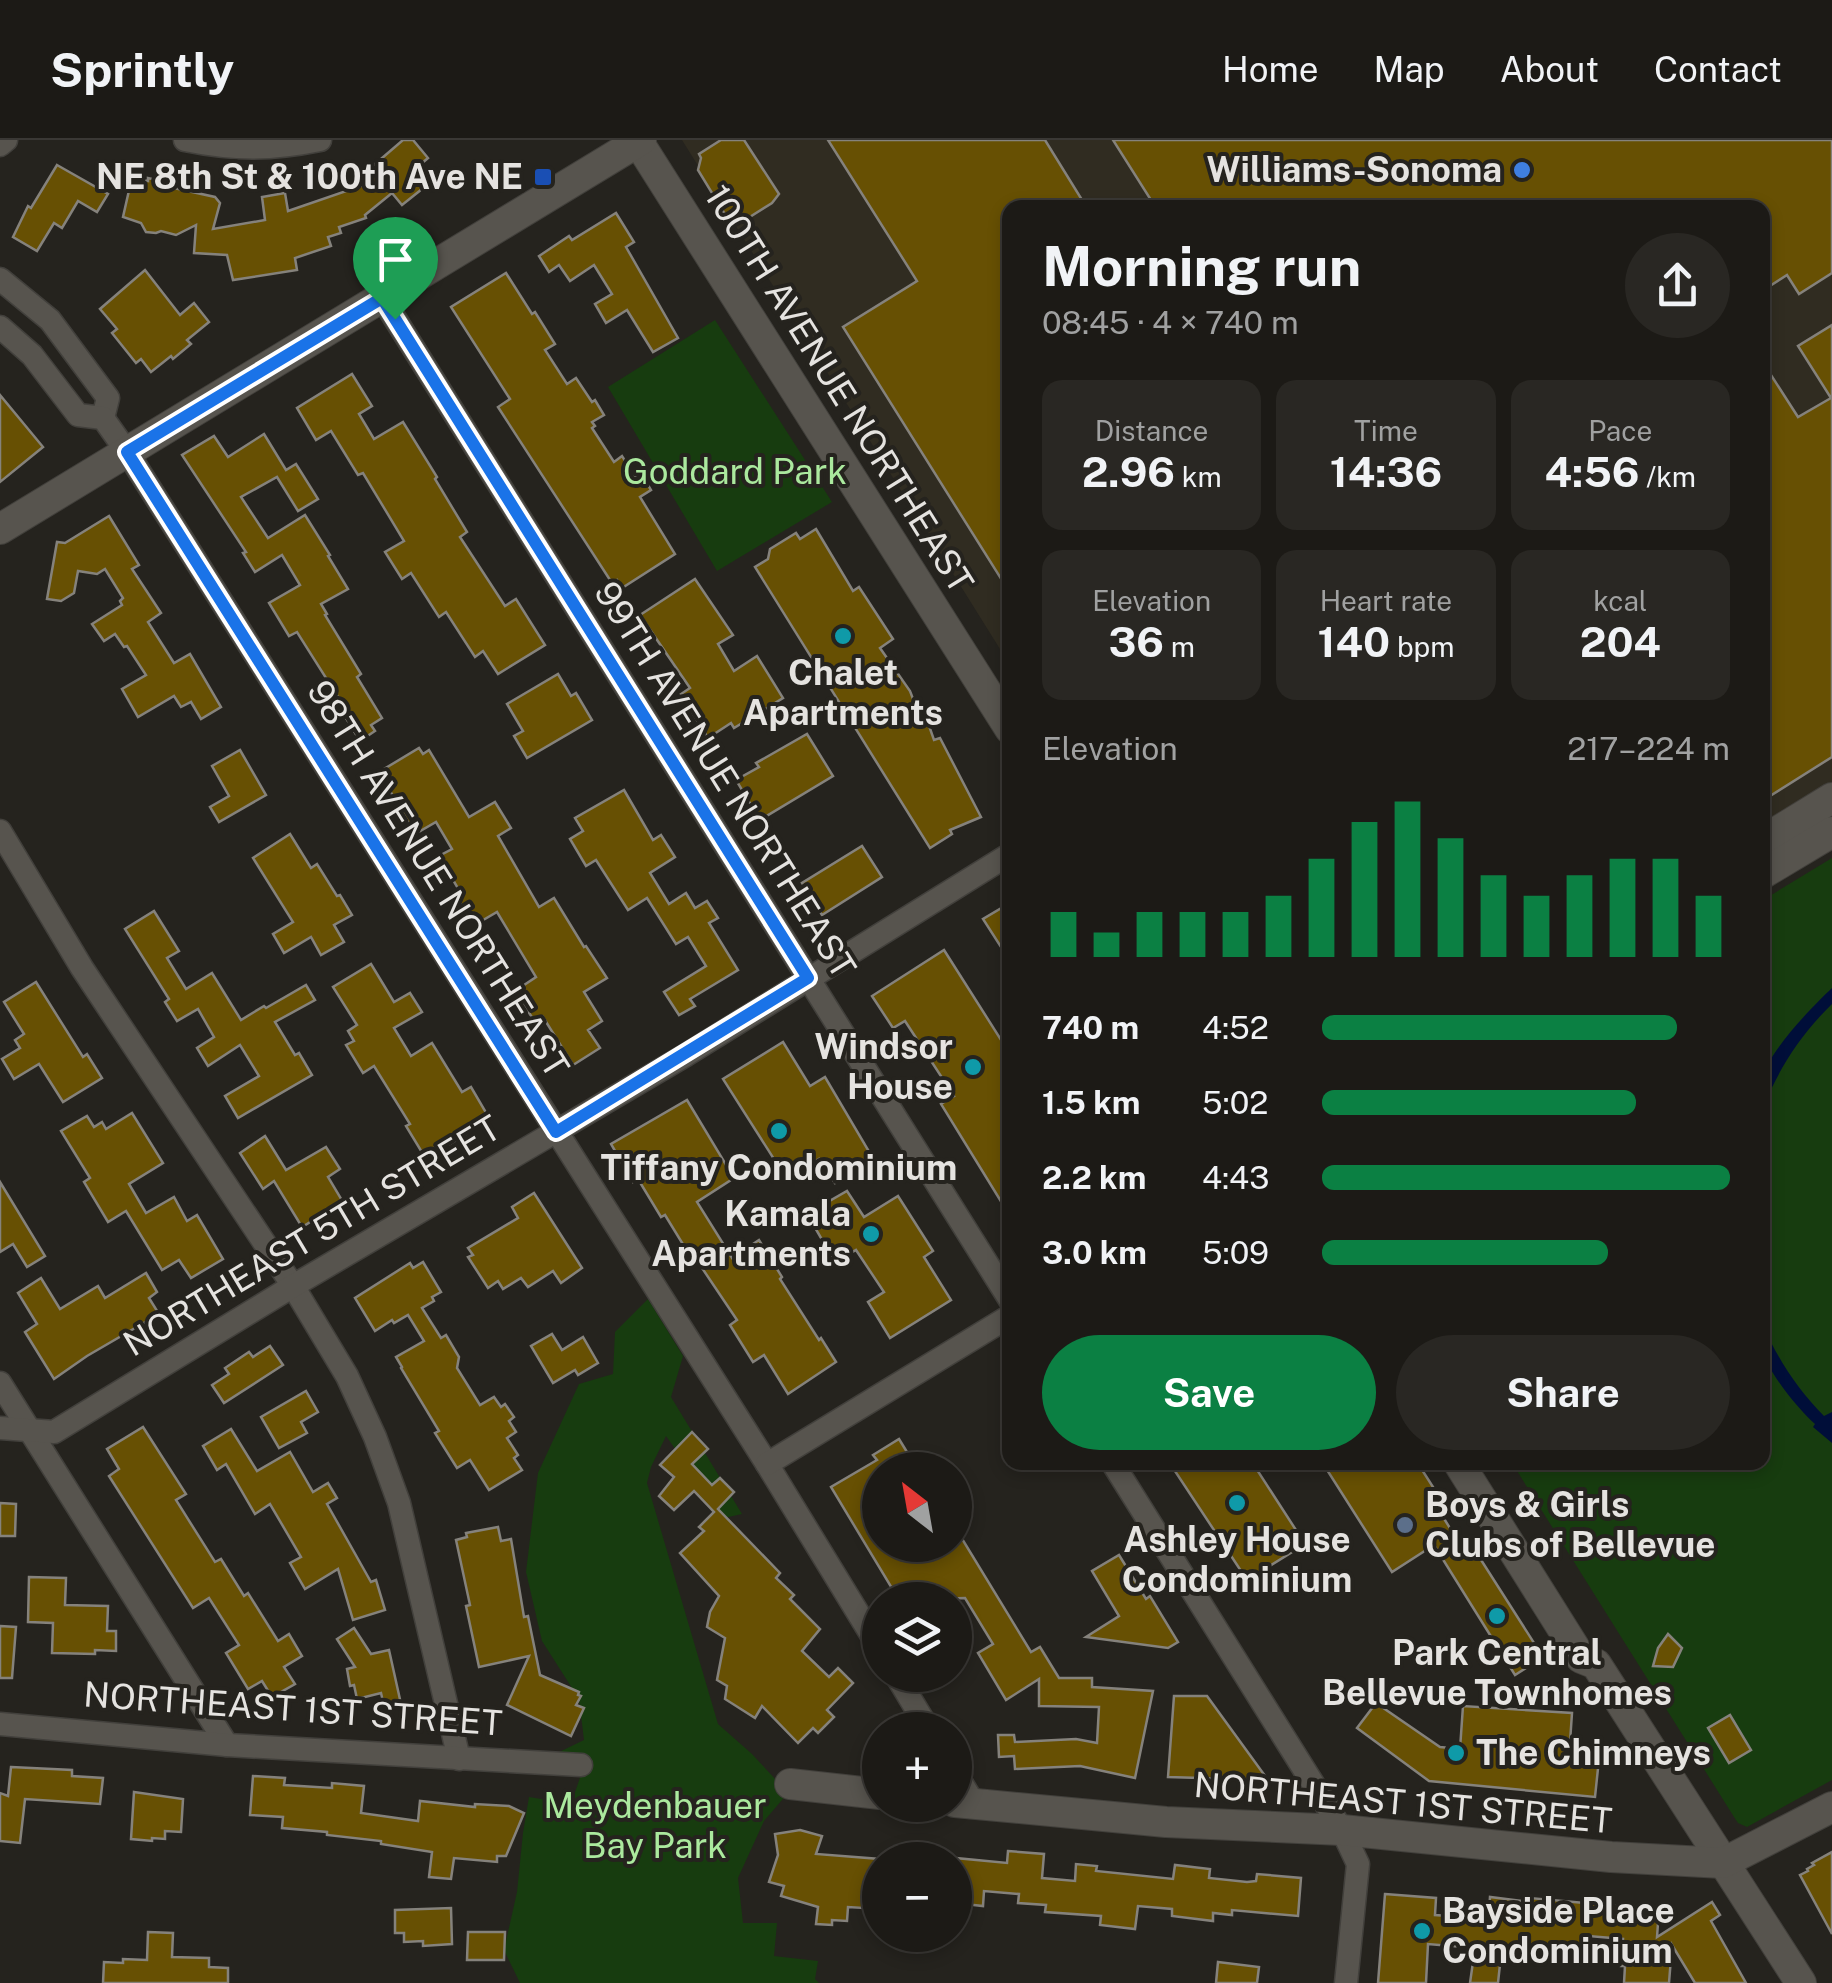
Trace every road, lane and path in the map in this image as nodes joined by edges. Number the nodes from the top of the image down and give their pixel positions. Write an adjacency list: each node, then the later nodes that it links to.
1 (6, 140): 5 (street)
2 (185, 140): 3 (street)
3 (320, 140)
4 (639, 140): 7 (main road); 12 (main road, 100TH AVENUE NORTHEAST)
5 (0, 145)
6 (0, 279): 9 (street)
7 (382, 298): 10 (main road); 19 (street, 99TH AVENUE NORTHEAST)
8 (0, 327): 9 (street)
9 (103, 418): 10 (street, 98TH AVENUE NORTHEAST)
10 (127, 452): 11 (main road); 20 (street, 98TH AVENUE NORTHEAST)
11 (0, 529)
12 (1002, 716)
13 (1832, 798): 16 (main road)
14 (0, 832): 21 (street)
15 (1832, 832): 18 (main road)
16 (1770, 836)
17 (1002, 859): 19 (street, NORTHEAST 5TH STREET)
18 (1770, 869)
19 (808, 978): 20 (street, NORTHEAST 5TH STREET); 22 (street, 99TH AVENUE NORTHEAST)
20 (556, 1132): 21 (street, NORTHEAST 5TH STREET); 27 (street, 98TH AVENUE NORTHEAST)
21 (293, 1286): 26 (street, NORTHEAST 5TH STREET); 35 (street)
22 (1002, 1287)
23 (1002, 1321): 27 (street)
24 (0, 1383): 26 (street)
25 (0, 1428): 26 (street, NORTHEAST 5TH STREET)
26 (30, 1430): 34 (street)
27 (767, 1464): 31 (street, 98TH AVENUE NORTHEAST)
28 (1117, 1470): 41 (street)
29 (1463, 1470): 32 (main road)
30 (1486, 1470): 32 (main road)
31 (862, 1620)
32 (1596, 1664): 42 (main road)
33 (0, 1724): 34 (street, NORTHEAST 1ST STREET)
34 (227, 1745): 35 (street, NORTHEAST 1ST STREET)
35 (459, 1759): 36 (street, NORTHEAST 1ST STREET)
36 (580, 1766)
37 (790, 1784): 38 (main road)
38 (862, 1792)
39 (972, 1804): 41 (main road, NORTHEAST 1ST STREET)
40 (1832, 1807): 42 (main road)
41 (1342, 1830): 42 (main road, NORTHEAST 1ST STREET); 43 (street)
42 (1723, 1863): 44 (main road)
43 (1346, 1983)
44 (1800, 1983)

